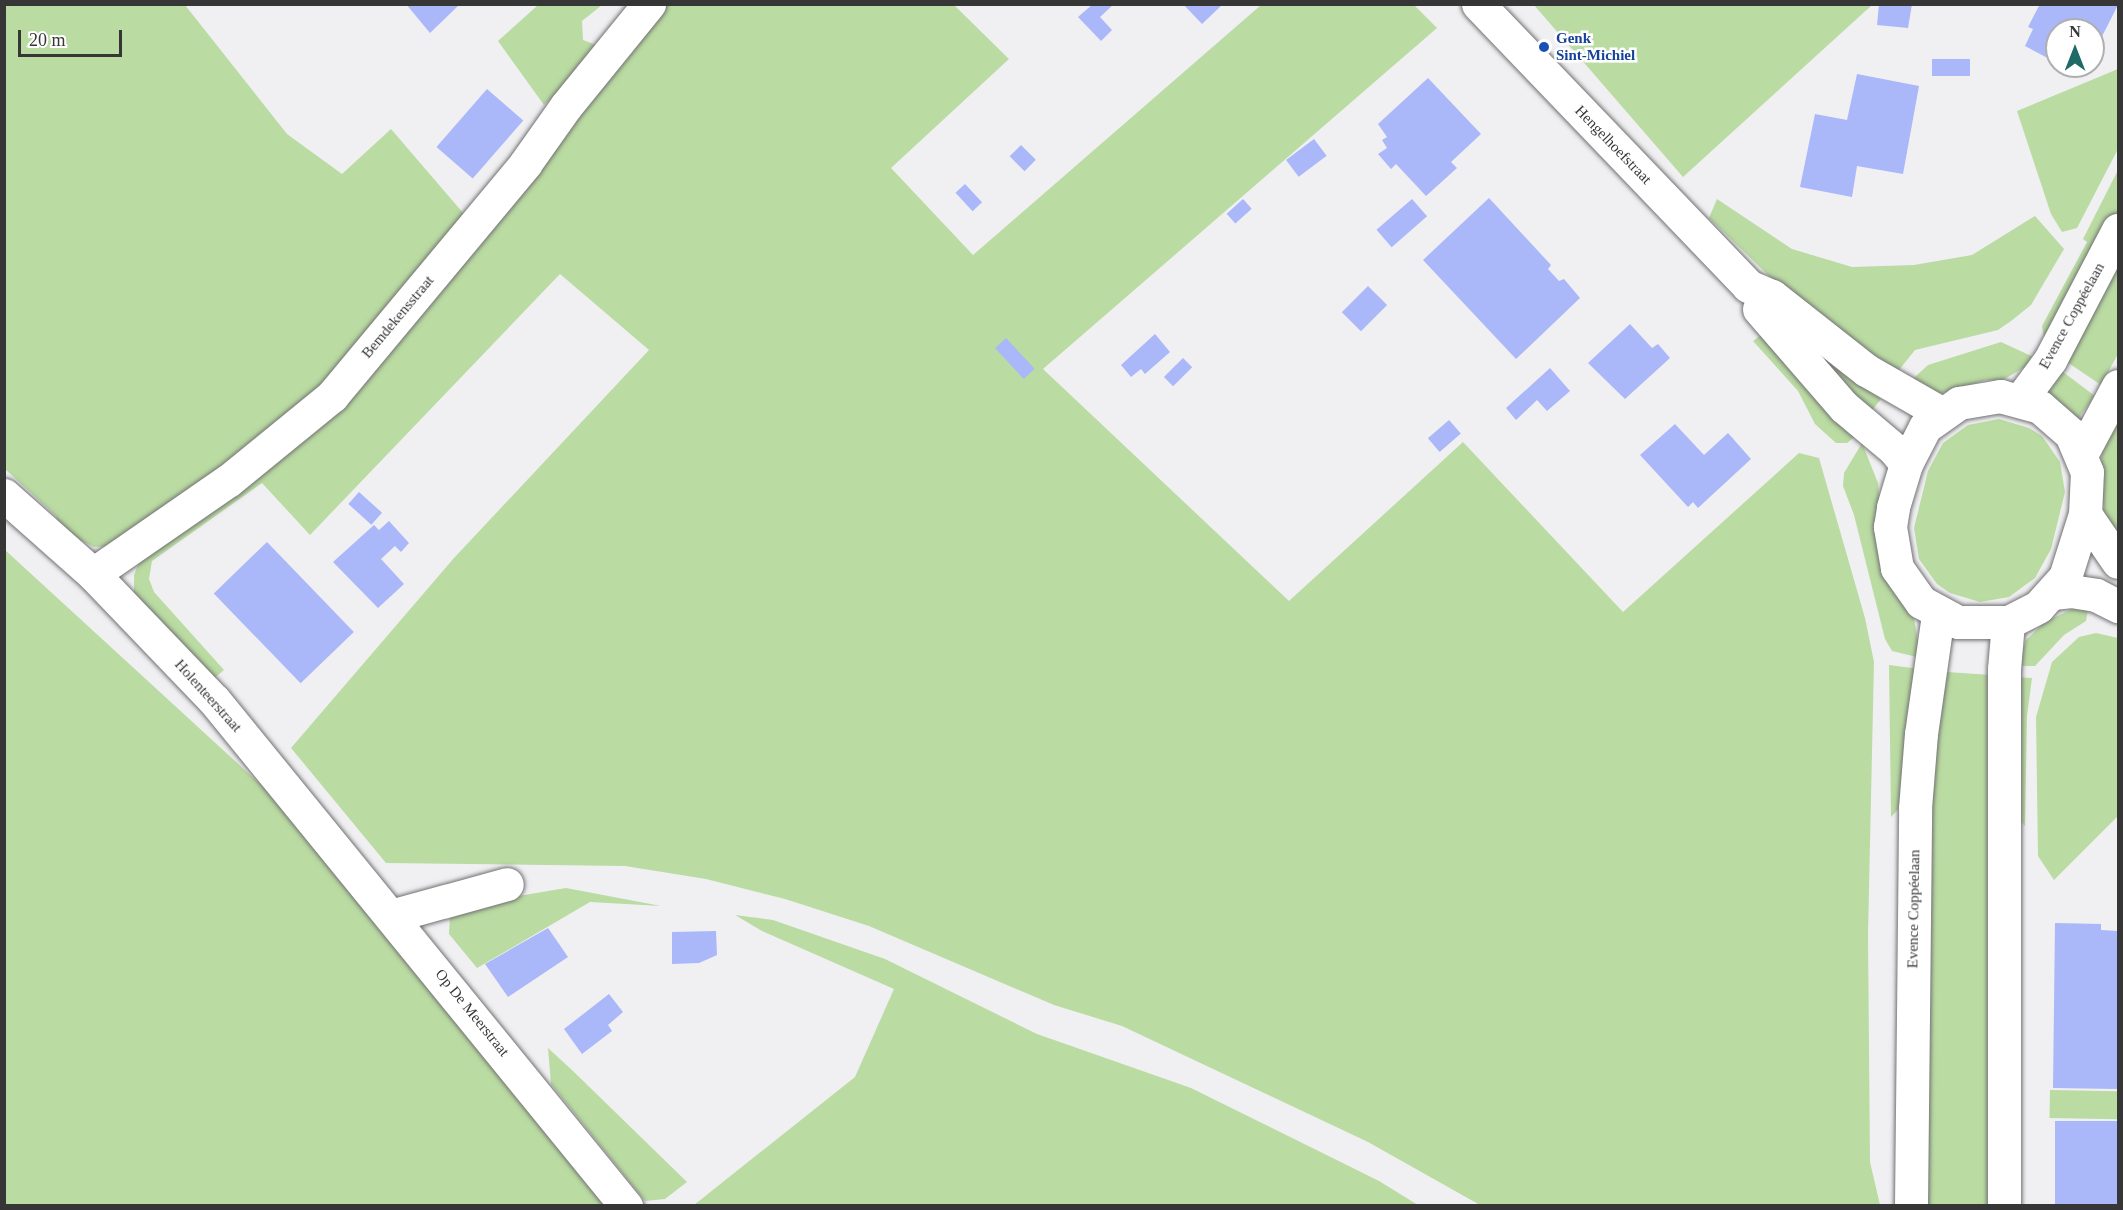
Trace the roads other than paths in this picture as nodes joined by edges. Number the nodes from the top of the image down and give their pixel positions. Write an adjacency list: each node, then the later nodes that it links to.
1 (649, 4): 13 (street, Bemdekensstraat)
2 (1478, 4): 4 (street, Hengelhoefstraat)
3 (2118, 230): 6 (street, Evence Coppéelaan)
4 (1748, 286): 7 (street, Hengelhoefstraat); 9 (street, Hengelhoefstraat)
5 (2118, 386): 8 (street)
6 (2021, 399): 7 (street); 8 (street)
7 (1941, 413): 9 (street)
8 (2082, 453): 11 (street)
9 (1906, 464): 16 (street)
10 (4, 495): 13 (street, Holenteerstraat)
11 (2085, 514): 12 (street); 14 (street)
12 (2118, 562)
13 (93, 574): 19 (street, Holenteerstraat)
14 (2053, 593): 15 (street); 17 (street)
15 (2118, 606)
16 (1938, 614): 17 (street); 21 (street, Evence Coppéelaan)
17 (2008, 622): 22 (street)
18 (507, 884): 19 (street)
19 (392, 916): 20 (street, Op De Meerstraat)
20 (626, 1206)
21 (1911, 1206)
22 (2004, 1206)

